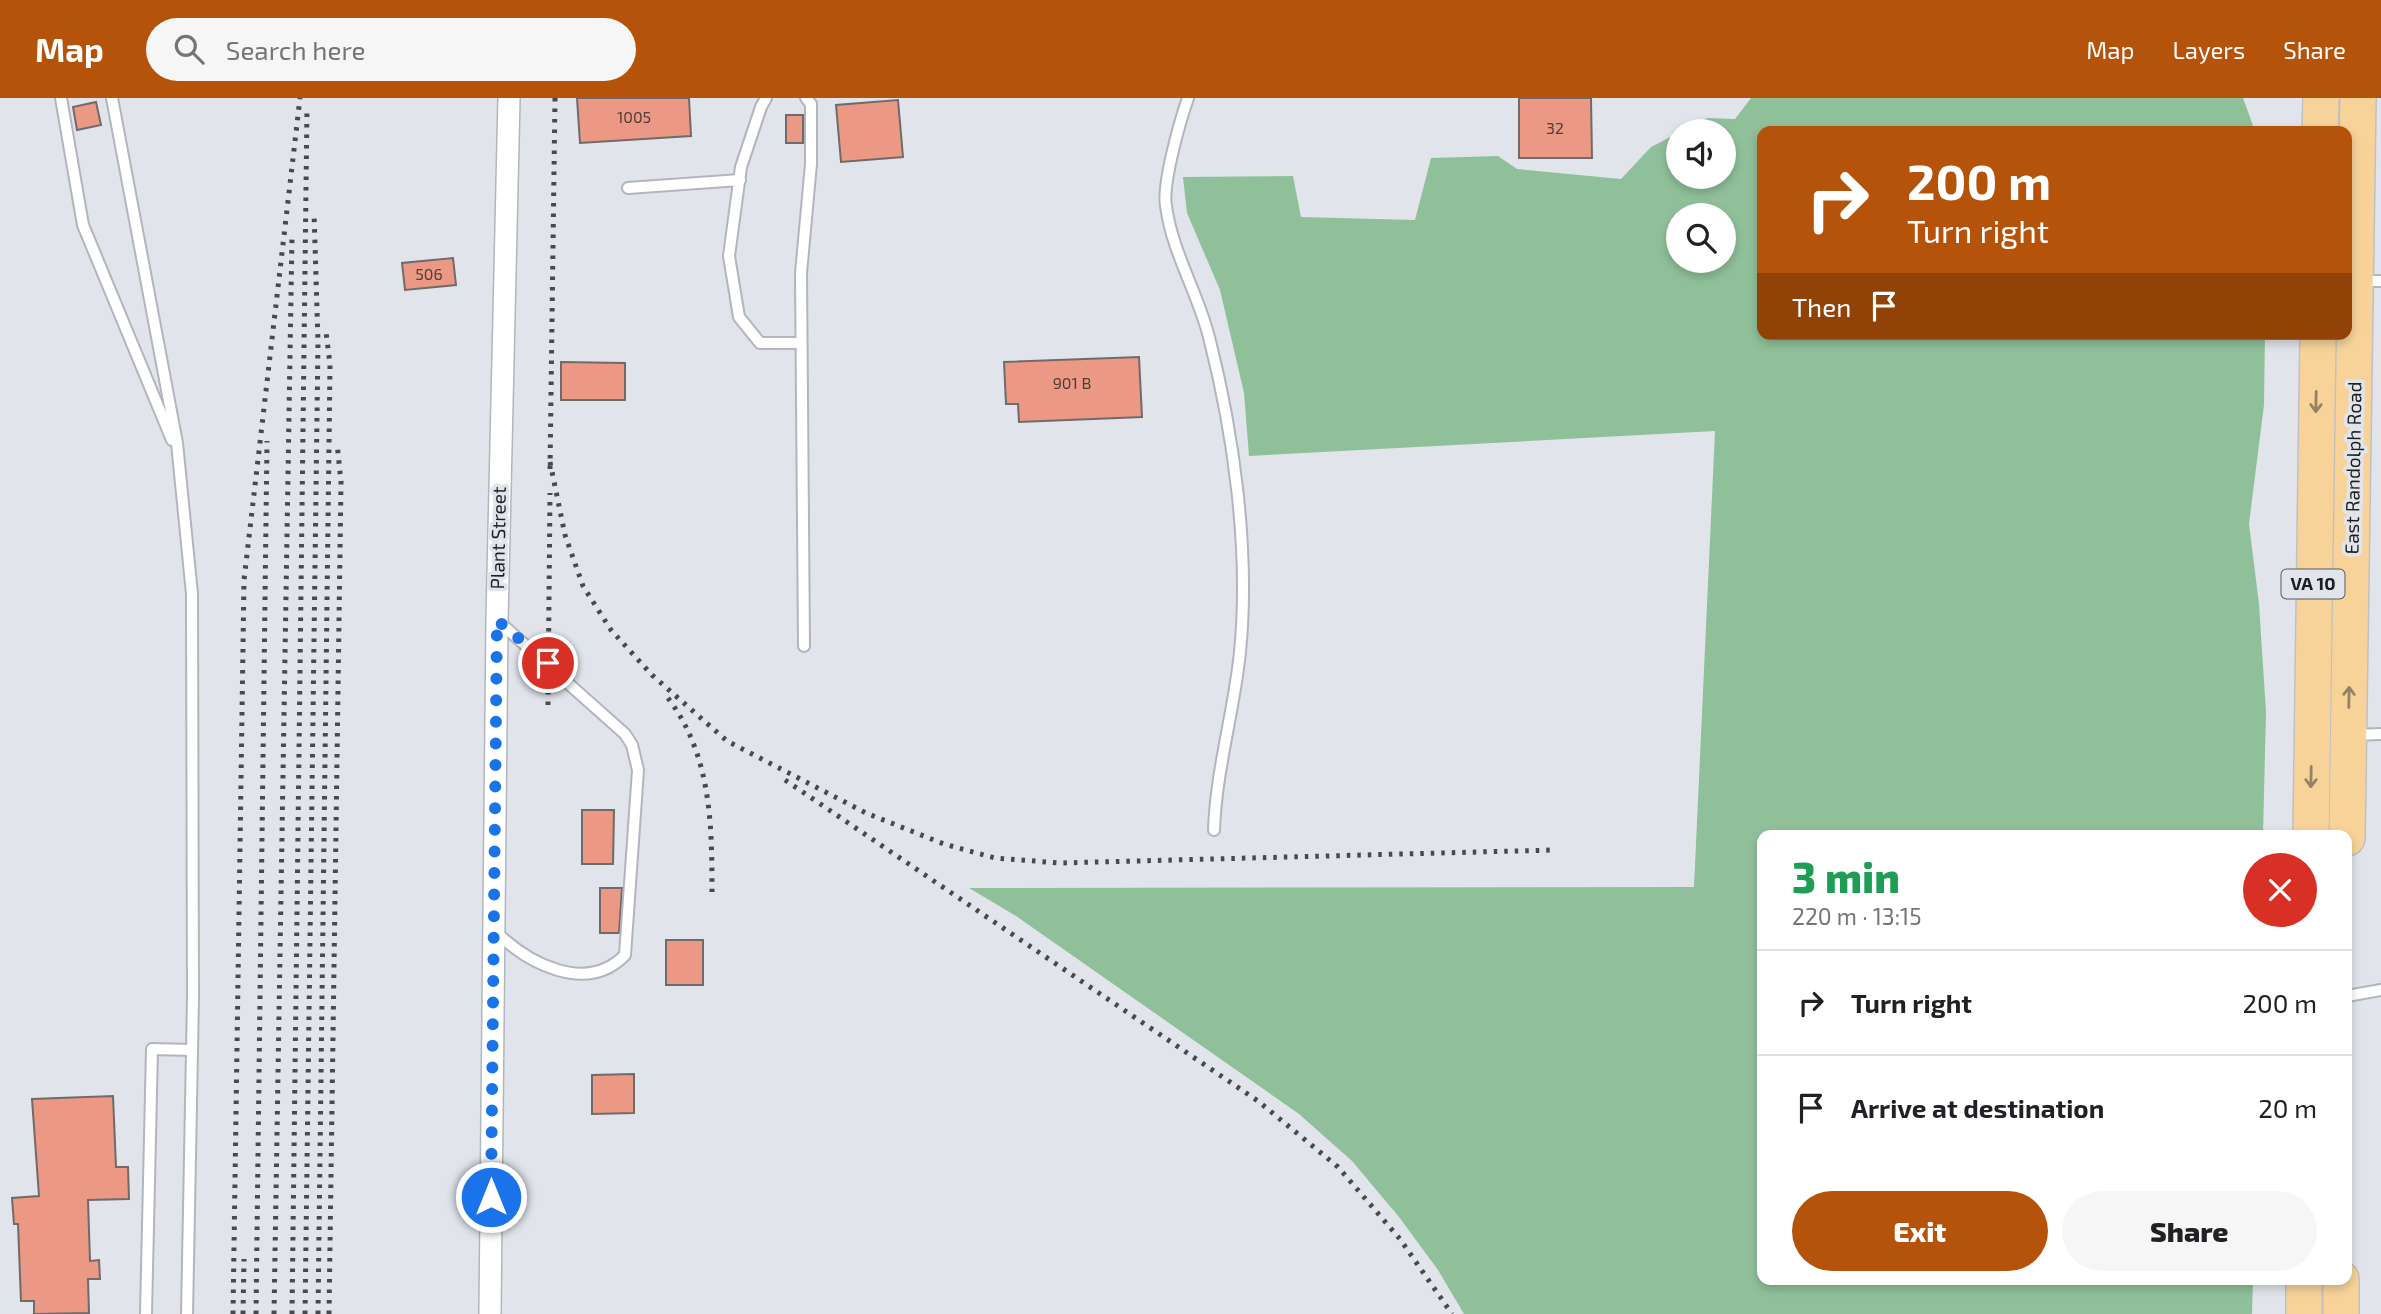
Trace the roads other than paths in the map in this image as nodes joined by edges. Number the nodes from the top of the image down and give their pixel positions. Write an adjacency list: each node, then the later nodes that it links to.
1 (61, 98): 15 (lane)
2 (112, 98): 15 (lane)
3 (509, 98): 16 (street, Plant Street)
4 (766, 98): 10 (lane)
5 (806, 98): 14 (lane)
6 (1188, 98): 19 (lane)
7 (2321, 98): 9 (highway)
8 (2358, 98): 12 (highway, East Randolph Road / VA 10)
9 (2320, 126)
10 (740, 180): 11 (lane); 14 (lane)
11 (628, 188)
12 (2361, 281): 18 (highway, East Randolph Road / VA 10, one-way to 12)
13 (2318, 340): 20 (highway, East Randolph Road / VA 10, one-way to 20)
14 (801, 343): 17 (lane)
15 (180, 465): 25 (lane)
16 (497, 620): 22 (street, Plant Street); 22 (lane)
17 (804, 646)
18 (2365, 735): 21 (highway, East Randolph Road / VA 10)
19 (1213, 830)
20 (2311, 830)
21 (2348, 830)
22 (492, 928): 28 (street, Plant Street)
23 (2381, 990): 24 (lane)
24 (2352, 995)
25 (192, 1050): 29 (lane); 30 (lane)
26 (2304, 1285): 31 (highway)
27 (2341, 1285): 32 (highway)
28 (492, 1311)
29 (146, 1314)
30 (187, 1314)
31 (2304, 1314)
32 (2341, 1314)

